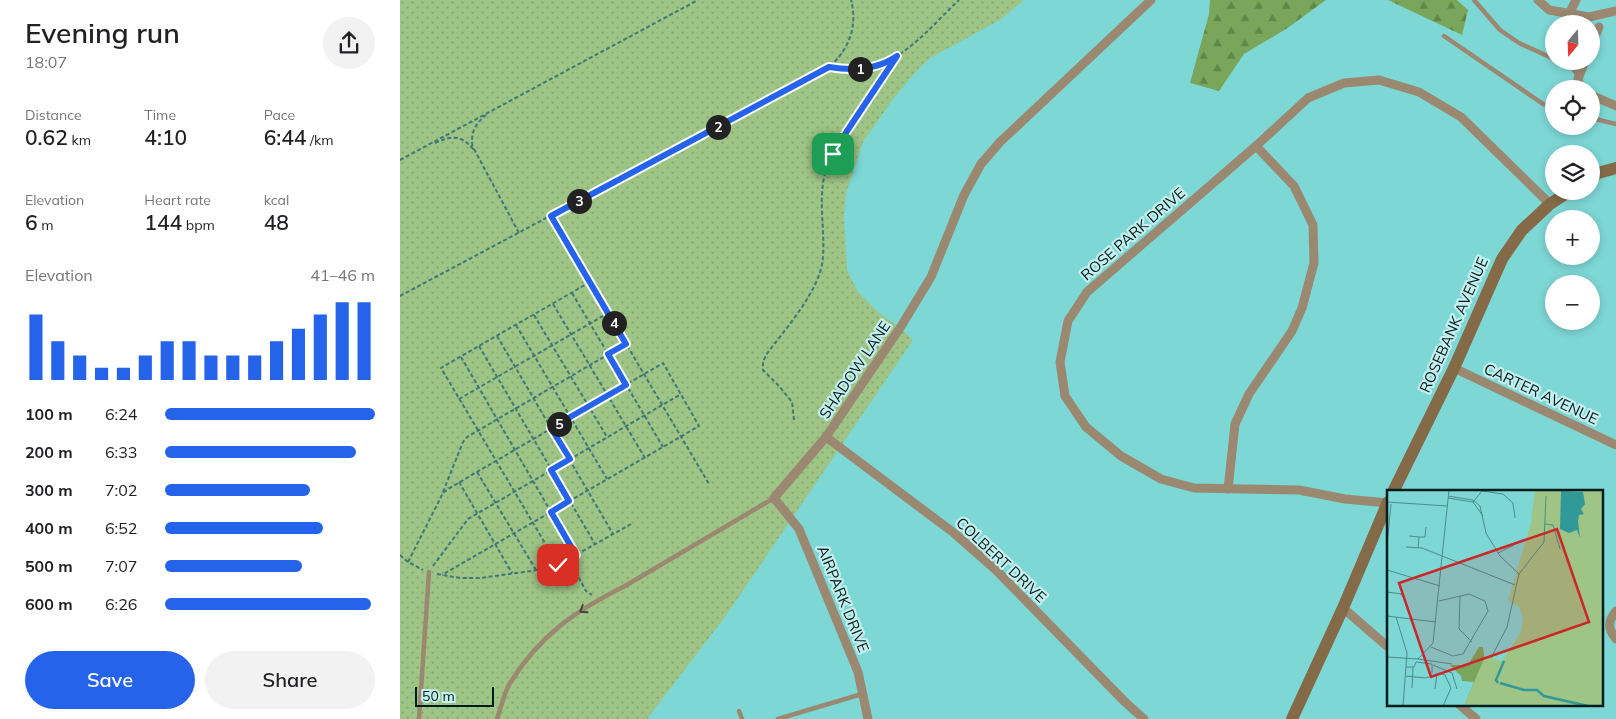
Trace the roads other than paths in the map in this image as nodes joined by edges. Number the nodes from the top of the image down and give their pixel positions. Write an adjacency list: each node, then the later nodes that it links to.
1 (1151, 0): 23 (street, SHADOW LANE)
2 (1474, 0): 8 (lane)
3 (1538, 0): 6 (street)
4 (1576, 0): 6 (street)
5 (1616, 11): 6 (street)
6 (1570, 14)
7 (1444, 36): 13 (lane)
8 (1545, 55)
9 (1575, 70): 11 (lane)
10 (1582, 70): 11 (street)
11 (1578, 79)
12 (1600, 99): 14 (street)
13 (1545, 105)
14 (1616, 106)
15 (1600, 120): 16 (lane)
16 (1616, 124)
17 (1256, 146): 21 (street, ROSE PARK DRIVE); 25 (street); 25 (street, ROSE PARK DRIVE)
18 (1616, 168): 19 (street)
19 (1600, 172)
20 (1556, 200): 21 (street, ROSEBANK AVENUE)
21 (1550, 204): 22 (street, ROSEBANK AVENUE)
22 (1454, 368): 24 (street, CARTER AVENUE); 26 (street, ROSEBANK AVENUE)
23 (826, 438): 27 (street, SHADOW LANE); 43 (street, COLBERT DRIVE)
24 (1616, 444)
25 (1228, 489): 28 (street, ROSE PARK DRIVE)
26 (1394, 490)
27 (774, 498): 35 (street, AIRPARK DRIVE); 39 (lane, SHADOW LANE, one-way to 39)
28 (1387, 499)
29 (1387, 506): 31 (street, ROSEBANK AVENUE)
30 (429, 572): 38 (lane)
31 (1343, 608): 34 (street); 44 (street, ROSEBANK AVENUE)
32 (1616, 611): 33 (street)
33 (1616, 639)
34 (1387, 646)
35 (862, 694): 41 (lane); 42 (street, AIRPARK DRIVE)
36 (1461, 706): 45 (street)
37 (738, 711): 40 (lane)
38 (419, 719)
39 (497, 719)
40 (742, 719)
41 (778, 719)
42 (868, 719)
43 (1144, 719)
44 (1292, 719)
45 (1476, 719)

